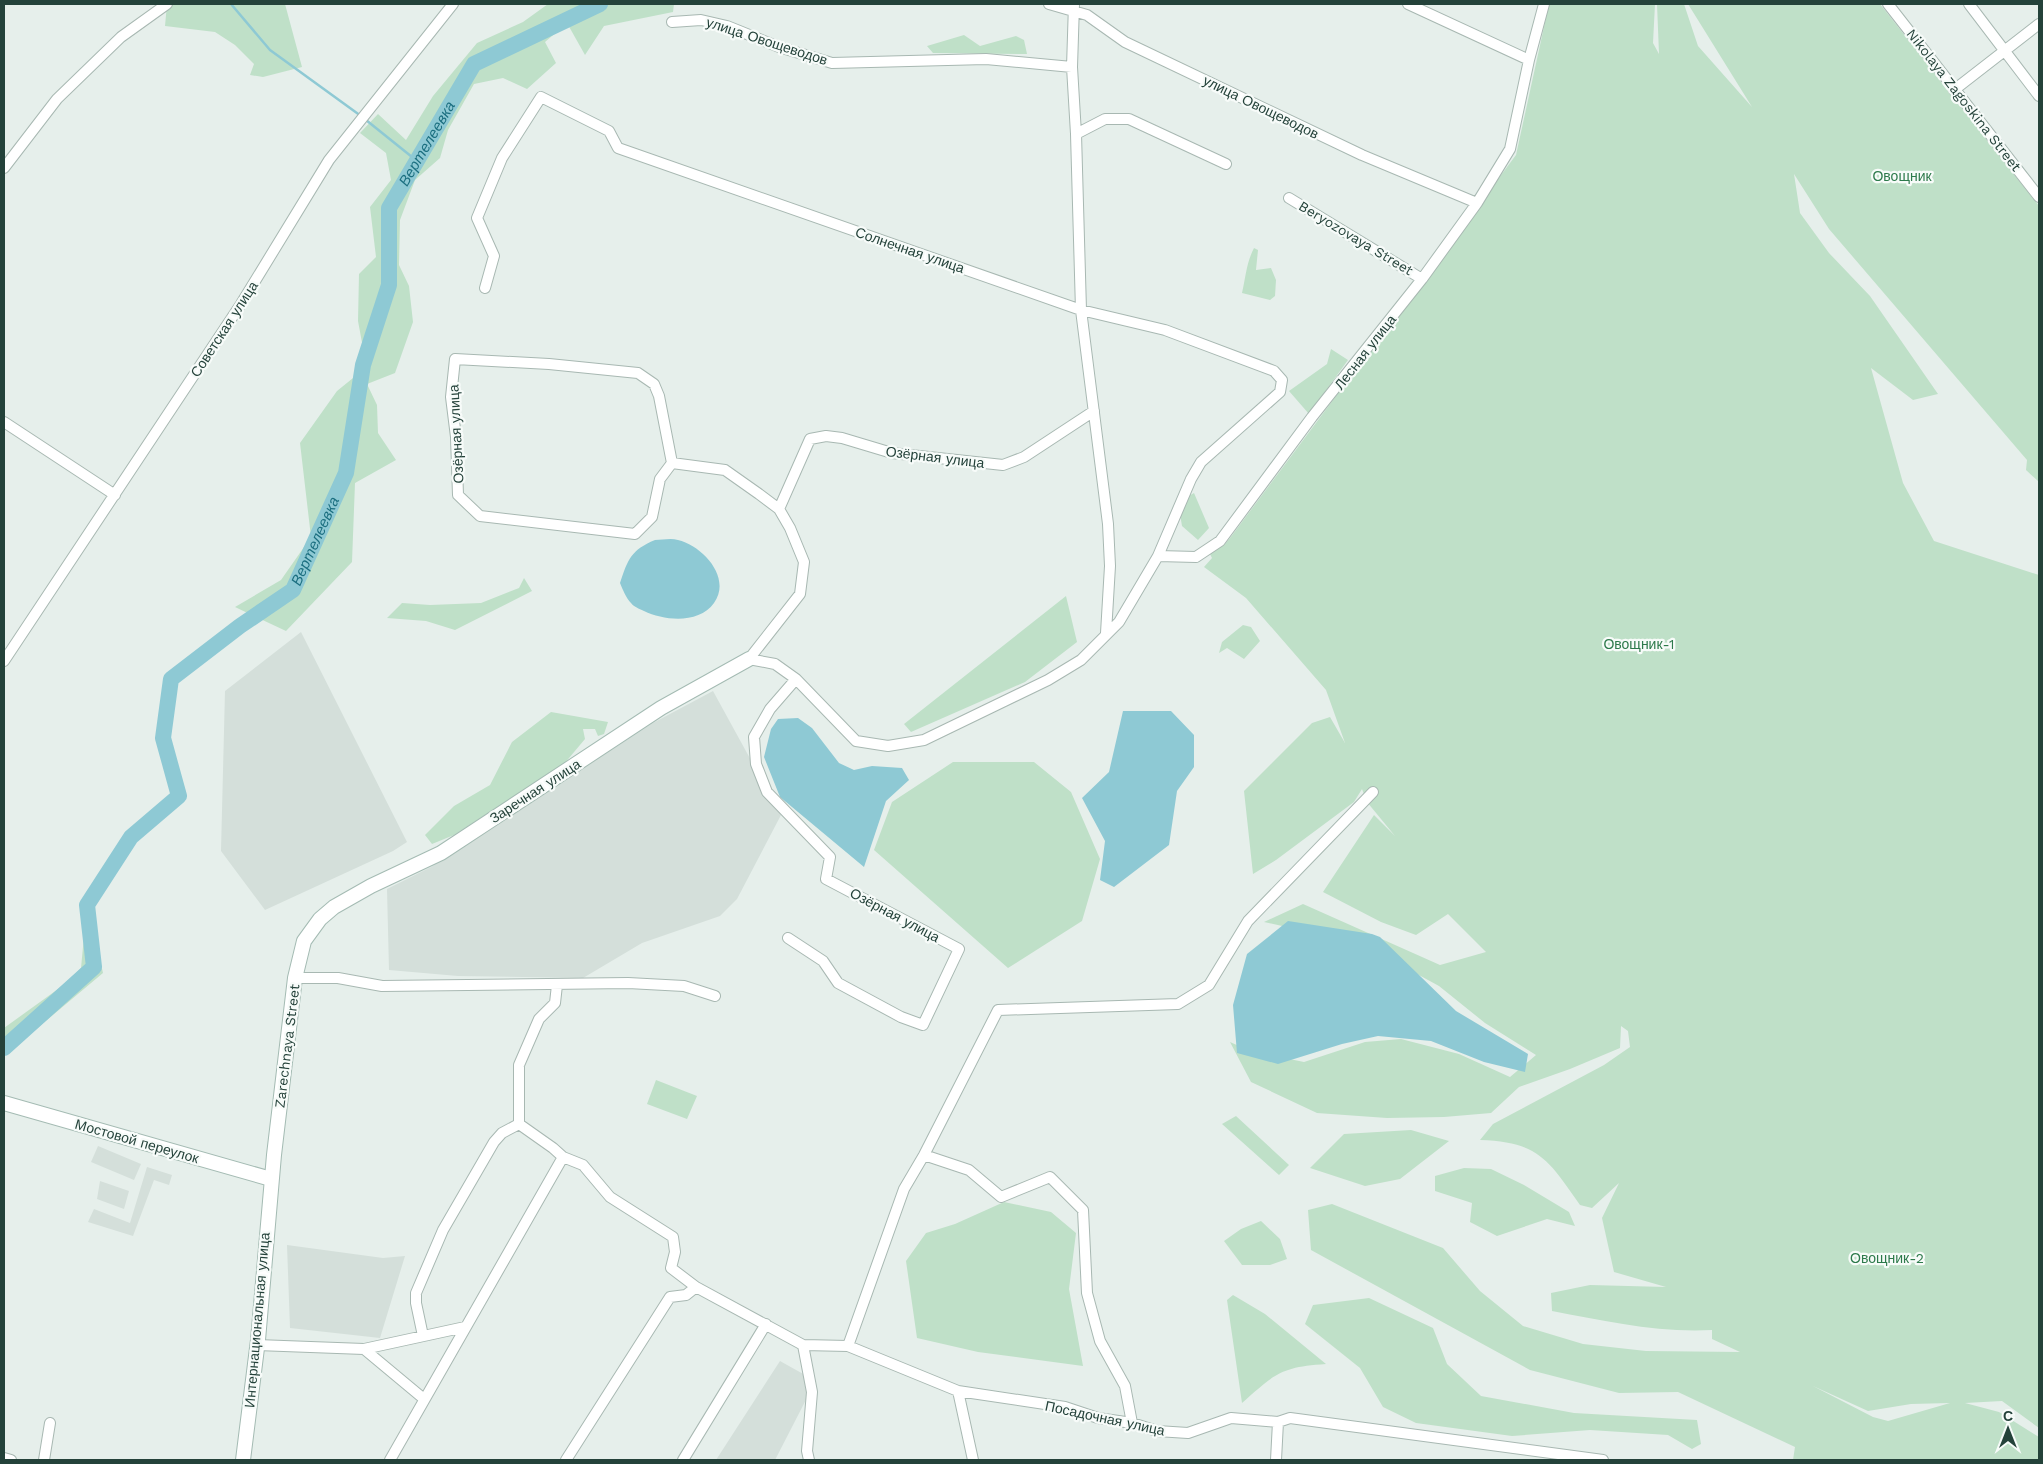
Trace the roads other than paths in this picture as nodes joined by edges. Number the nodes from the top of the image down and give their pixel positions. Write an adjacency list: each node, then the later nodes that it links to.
1 (167, 4): 18 (street)
2 (453, 4): 28 (street, Советская улица)
3 (1049, 4): 8 (street, улица Овощеводов)
4 (1408, 4): 12 (street)
5 (1544, 4): 12 (street, Лесная улица)
6 (1888, 4): 14 (street, Nikolaya Zagoskina Street)
7 (1969, 4): 11 (street)
8 (1073, 8): 13 (street); 21 (street, улица Овощеводов)
9 (672, 22): 13 (street, улица Овощеводов)
10 (2039, 24): 11 (street)
11 (2005, 51): 14 (street); 15 (street)
12 (1528, 60): 21 (street, Лесная улица)
13 (1072, 67): 16 (street)
14 (1954, 90): 19 (street, Nikolaya Zagoskina Street)
15 (2039, 96)
16 (1076, 134): 17 (street); 24 (street)
17 (1226, 164)
18 (4, 168)
19 (2039, 197)
20 (1289, 198): 22 (street, Beryozovaya Street)
21 (1477, 203): 22 (street, Лесная улица)
22 (1422, 279): 30 (street, Лесная улица)
23 (485, 288): 24 (street, Солнечная улица)
24 (1081, 310): 25 (street); 30 (street, Солнечная улица)
25 (1094, 411): 29 (street, Озёрная улица); 31 (street)
26 (4, 422): 28 (street)
27 (672, 463): 27 (street, Озёрная улица); 29 (street)
28 (115, 495): 33 (street, Советская улица)
29 (779, 509): 32 (street)
30 (1158, 556): 31 (street)
31 (1106, 633): 34 (street)
32 (750, 659): 34 (street); 37 (street, Заречная улица)
33 (4, 661)
34 (796, 679): 36 (street, Озёрная улица)
35 (1373, 792): 42 (street)
36 (788, 938)
37 (294, 978): 38 (street); 44 (street, Zarechnaya Street)
38 (558, 985): 39 (street); 41 (street)
39 (716, 996)
40 (4, 1103): 44 (street, Мостовой переулок)
41 (519, 1124): 43 (street); 48 (street)
42 (924, 1155): 51 (street); 57 (street)
43 (563, 1157): 45 (street, Посадочная улица); 47 (street)
44 (271, 1179): 49 (street, Интернациональная улица)
45 (696, 1287): 46 (street, Посадочная улица); 63 (street)
46 (766, 1324): 50 (street, Посадочная улица); 64 (street)
47 (465, 1327): 48 (street); 54 (street)
48 (423, 1336): 52 (street)
49 (257, 1345): 52 (street); 61 (street, Интернациональная улица)
50 (803, 1345): 51 (street, Посадочная улица); 65 (street)
51 (848, 1346): 53 (street, Посадочная улица)
52 (364, 1349): 54 (street)
53 (958, 1391): 57 (street, Посадочная улица); 66 (street)
54 (424, 1399): 62 (street)
55 (1278, 1422): 57 (street, Посадочная улица); 67 (street); 68 (street, Посадочная улица)
56 (50, 1423): 60 (street)
57 (1132, 1423)
58 (4, 1458): 59 (street)
59 (11, 1460)
60 (44, 1460)
61 (243, 1460)
62 (390, 1460)
63 (566, 1460)
64 (683, 1460)
65 (809, 1460)
66 (973, 1460)
67 (1276, 1460)
68 (1603, 1460)

